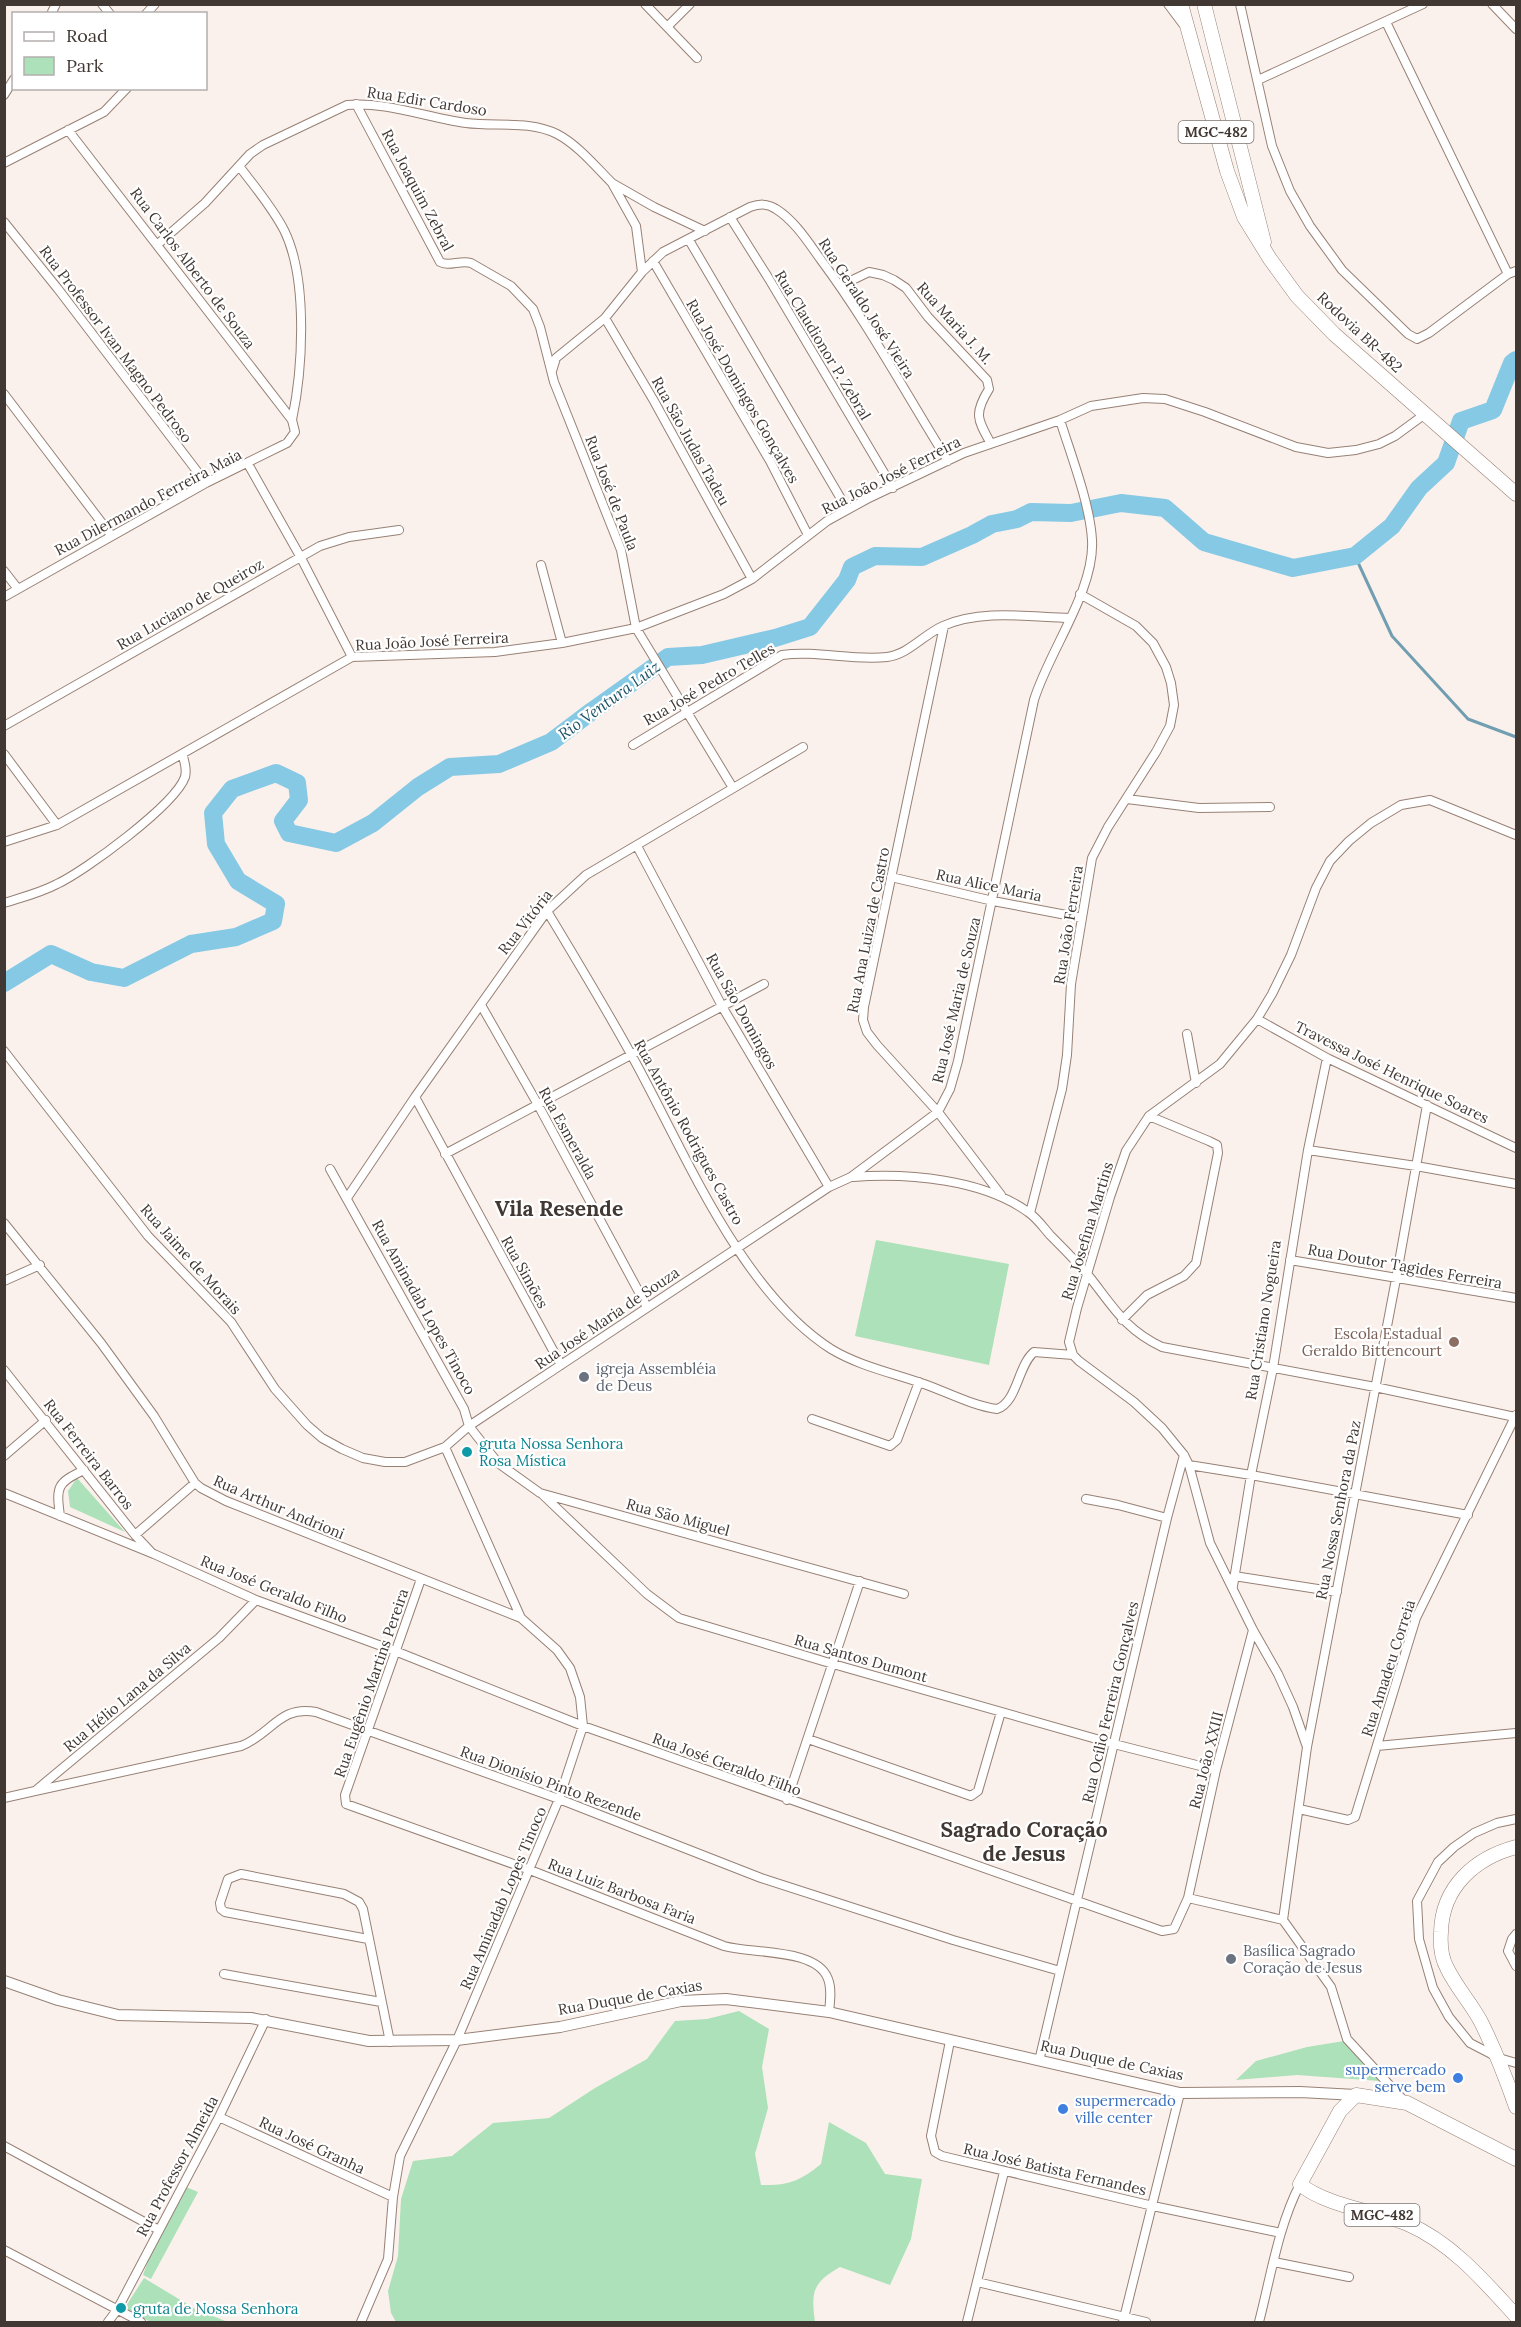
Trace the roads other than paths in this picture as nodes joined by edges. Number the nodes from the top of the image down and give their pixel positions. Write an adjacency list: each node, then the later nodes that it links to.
1 (645, 4): 10 (street)
2 (690, 4): 10 (street)
3 (1168, 4): 11 (street)
4 (1181, 4): 11 (highway, Rodovia BR-482 / MGC-482)
5 (1204, 4): 28 (highway, Rodovia BR-482 / MGC-482)
6 (1240, 4): 14 (street)
7 (1424, 4): 9 (street)
8 (1492, 4): 12 (street)
9 (1386, 22): 14 (street); 31 (street)
10 (668, 26): 13 (street)
11 (1188, 29): 28 (highway, Rodovia BR-482 / MGC-482)
12 (1516, 29)
13 (696, 58)
14 (1258, 80): 31 (street)
15 (12, 82): 17 (street)
16 (125, 90): 19 (street)
17 (4, 95)
18 (356, 104): 21 (street, Rua Edir Cardoso); 22 (street, Rua Edir Cardoso); 34 (street, Rua Joaquim Zebral)
19 (68, 130): 20 (street); 27 (street, Rua Carlos Alberto de Souza)
20 (4, 163)
21 (239, 166): 27 (street, Rua Edir Cardoso); 38 (street)
22 (612, 183): 25 (street); 30 (street)
23 (730, 217): 25 (street, Rua Geraldo José Vieira); 32 (street, Rua Geraldo José Vieira); 43 (street, Rua Claudionor P. Zebral)
24 (4, 222): 42 (street, Rua Professor Ivan Magno Pedroso)
25 (705, 231): 26 (street, Rua Geraldo José Vieira)
26 (689, 240): 29 (street, Rua Geraldo José Vieira); 45 (street)
27 (158, 244): 38 (street, Rua Carlos Alberto de Souza)
28 (1267, 253): 36 (highway, Rodovia BR-482 / MGC-482)
29 (653, 261): 30 (street, Rua Geraldo José Vieira); 48 (street, Rua José Domingos Gonçalves)
30 (642, 272): 33 (street, Rua Geraldo José Vieira)
31 (1512, 272)
32 (840, 286): 39 (street, Rua Maria J. M.); 40 (street, Rua Geraldo José Vieira)
33 (605, 318): 34 (street, Rua Geraldo José Vieira); 52 (street, Rua São Judas Tadeu)
34 (552, 371): 58 (street, Rua José de Paula)
35 (4, 394): 47 (street)
36 (1425, 414): 37 (street, Rua João José Ferreira); 44 (highway, Rodovia BR-482 / MGC-482)
37 (1060, 420): 39 (street, Rua João José Ferreira); 54 (street, Rua José Maria de Souza)
38 (293, 422): 41 (street, Rua Dilermando Ferreira Maia)
39 (990, 442): 40 (street, Rua João José Ferreira)
40 (948, 460): 43 (street, Rua João José Ferreira)
41 (248, 464): 42 (street, Rua Dilermando Ferreira Maia); 49 (street)
42 (206, 483): 47 (street, Rua Dilermando Ferreira Maia)
43 (892, 488): 45 (street, Rua João José Ferreira)
44 (1516, 494)
45 (848, 509): 48 (street, Rua João José Ferreira)
46 (399, 530): 49 (street, Rua Luciano de Queiroz)
47 (111, 535): 53 (street, Rua Dilermando Ferreira Maia)
48 (808, 535): 52 (street, Rua João José Ferreira)
49 (300, 556): 60 (street); 62 (street, Rua Luciano de Queiroz)
50 (542, 565): 59 (street)
51 (4, 571): 53 (street)
52 (752, 579): 58 (street, Rua João José Ferreira)
53 (18, 589): 55 (street, Rua Dilermando Ferreira Maia)
54 (1080, 594): 56 (street, Rua José Maria de Souza); 68 (street, Rua João Ferreira)
55 (4, 597)
56 (1070, 618): 57 (street, Rua José Pedro Telles); 75 (street, Rua José Maria de Souza)
57 (944, 626): 61 (street, Rua José Pedro Telles); 74 (street, Rua Ana Luiza de Castro)
58 (636, 628): 59 (street, Rua João José Ferreira); 61 (street, Rua José de Paula)
59 (562, 643): 60 (street, Rua João José Ferreira)
60 (352, 657): 66 (street, Rua João José Ferreira)
61 (686, 712): 63 (street, Rua José Pedro Telles); 67 (street, Rua José de Paula)
62 (4, 726)
63 (633, 745)
64 (803, 747): 67 (street, Rua Vitória)
65 (4, 754): 70 (street)
66 (182, 754): 70 (street, Rua João José Ferreira); 76 (street)
67 (733, 788): 73 (street, Rua Vitória)
68 (1127, 799): 69 (street); 78 (street, Rua João Ferreira)
69 (1270, 807)
70 (57, 825): 72 (street, Rua João José Ferreira)
71 (1516, 835): 82 (street, Rua Josefina Martins)
72 (4, 842)
73 (637, 846): 77 (street, Rua Vitória); 81 (street, Rua São Domingos)
74 (891, 877): 75 (street, Rua Alice Maria); 91 (street, Rua Ana Luiza de Castro)
75 (993, 901): 78 (street, Rua Alice Maria); 91 (street, Rua José Maria de Souza)
76 (4, 903)
77 (547, 911): 80 (street, Rua Vitória); 85 (street, Rua Antônio Rodrigues Castro)
78 (1082, 918): 103 (street, Rua João Ferreira)
79 (764, 984): 81 (street)
80 (481, 1005): 88 (street, Rua Vitória); 89 (street, Rua Esmeralda)
81 (723, 1008): 85 (street); 100 (street, Rua São Domingos)
82 (1257, 1019): 86 (street, Travessa José Henrique Soares); 87 (street, Rua Josefina Martins)
83 (1187, 1034): 87 (street)
84 (4, 1051): 124 (street, Rua Jaime de Morais)
85 (632, 1056): 89 (street); 105 (street, Rua Antônio Rodrigues Castro)
86 (1327, 1058): 90 (street, Travessa José Henrique Soares); 94 (street, Rua Cristiano Nogueira)
87 (1196, 1083): 92 (street, Rua Josefina Martins)
88 (414, 1097): 95 (street, Rua Simões); 102 (street, Rua Vitória)
89 (537, 1103): 95 (street); 112 (street, Rua Esmeralda)
90 (1427, 1105): 93 (street, Travessa José Henrique Soares); 96 (street, Rua Nossa Senhora da Paz)
91 (938, 1112): 98 (street, Rua José Maria de Souza); 101 (street, Rua Ana Luiza de Castro)
92 (1149, 1116): 108 (street, Rua Josefina Martins); 113 (street)
93 (1516, 1148)
94 (1308, 1150): 96 (street); 106 (street, Rua Cristiano Nogueira)
95 (446, 1154): 115 (street, Rua Simões)
96 (1416, 1166): 99 (street); 109 (street, Rua Nossa Senhora da Paz)
97 (330, 1168): 102 (street, Rua Aminadab Lopes Tinoco)
98 (851, 1177): 100 (street, Rua José Maria de Souza); 101 (street)
99 (1516, 1184)
100 (829, 1187): 105 (street, Rua José Maria de Souza)
101 (1002, 1196): 103 (street)
102 (347, 1198): 123 (street, Rua Aminadab Lopes Tinoco)
103 (1030, 1213): 108 (street)
104 (4, 1223): 107 (street, Rua Arthur Andrioni)
105 (737, 1248): 112 (street, Rua José Maria de Souza); 118 (street, Rua Antônio Rodrigues Castro)
106 (1290, 1260): 109 (street, Rua Doutor Tagides Ferreira); 116 (street, Rua Cristiano Nogueira)
107 (40, 1265): 110 (street); 130 (street, Rua Arthur Andrioni)
108 (1087, 1274): 113 (street); 114 (street, Rua Josefina Martins)
109 (1396, 1279): 111 (street, Rua Doutor Tagides Ferreira); 119 (street, Rua Nossa Senhora da Paz)
110 (4, 1281)
111 (1516, 1298)
112 (647, 1307): 115 (street, Rua José Maria de Souza)
113 (1122, 1320): 116 (street)
114 (1073, 1355): 118 (street, Rua Antônio Rodrigues Castro); 125 (street)
115 (561, 1365): 123 (street, Rua José Maria de Souza)
116 (1274, 1368): 119 (street); 129 (street, Rua Cristiano Nogueira)
117 (4, 1370): 122 (street, Rua Ferreira Barros)
118 (919, 1382): 121 (street)
119 (1375, 1387): 120 (street); 133 (street, Rua Nossa Senhora da Paz)
120 (1516, 1416): 135 (street, Rua Amadeu Correia)
121 (812, 1419)
122 (46, 1420): 126 (street); 128 (street, Rua Ferreira Barros)
123 (469, 1426): 124 (street); 132 (street, Rua São Miguel)
124 (445, 1447): 147 (street, Rua Aminadab Lopes Tinoco)
125 (1184, 1455): 127 (street); 137 (street, Rua Ocílio Ferreira Gonçalves)
126 (4, 1456)
127 (1189, 1465): 129 (street); 143 (street)
128 (84, 1470): 136 (street); 138 (street, Rua Ferreira Barros)
129 (1251, 1474): 133 (street); 140 (street, Rua Cristiano Nogueira)
130 (195, 1483): 138 (street); 141 (street, Rua Arthur Andrioni)
131 (4, 1493): 136 (street, Rua José Geraldo Filho)
132 (540, 1493): 142 (street, Rua São Miguel); 150 (street, Rua Santos Dumont)
133 (1354, 1493): 135 (street); 144 (street, Rua Nossa Senhora da Paz)
134 (1086, 1499): 137 (street)
135 (1468, 1515): 157 (street, Rua Amadeu Correia)
136 (60, 1516): 139 (street, Rua José Geraldo Filho)
137 (1167, 1518): 156 (street, Rua Ocílio Ferreira Gonçalves)
138 (135, 1535): 139 (street, Rua Ferreira Barros)
139 (154, 1554): 146 (street, Rua José Geraldo Filho)
140 (1234, 1576): 143 (street, Rua Cristiano Nogueira); 144 (street)
141 (422, 1579): 147 (street, Rua Arthur Andrioni); 149 (street, Rua Eugênio Martins Pereira)
142 (861, 1581): 145 (street, Rua São Miguel); 150 (street)
143 (1232, 1588): 148 (street)
144 (1336, 1592): 158 (street, Rua Nossa Senhora da Paz)
145 (904, 1594)
146 (256, 1600): 149 (street, Rua José Geraldo Filho); 160 (street, Rua Hélio Lana da Silva)
147 (521, 1618): 152 (street, Rua Aminadab Lopes Tinoco)
148 (1253, 1630): 158 (street); 159 (street, Rua João XXIII)
149 (395, 1651): 152 (street, Rua José Geraldo Filho); 153 (street, Rua Eugênio Martins Pereira)
150 (833, 1664): 151 (street, Rua Santos Dumont); 155 (street)
151 (1001, 1712): 155 (street); 156 (street, Rua Santos Dumont)
152 (583, 1726): 163 (street, Rua Aminadab Lopes Tinoco); 164 (street, Rua José Geraldo Filho)
153 (369, 1731): 160 (street, Rua Dionísio Pinto Rezende); 161 (street, Rua Eugênio Martins Pereira); 163 (street, Rua Dionísio Pinto Rezende)
154 (1516, 1733): 157 (street)
155 (808, 1739): 164 (street)
156 (1114, 1744): 159 (street, Rua Santos Dumont); 170 (street, Rua Ocílio Ferreira Gonçalves)
157 (1377, 1746): 165 (street, Rua Amadeu Correia)
158 (1307, 1747): 165 (street, Rua Nossa Senhora da Paz)
159 (1216, 1770): 169 (street, Rua João XXIII)
160 (35, 1791): 162 (street, Rua Hélio Lana da Silva)
161 (345, 1795): 168 (street, Rua Luiz Barbosa Faria)
162 (4, 1798)
163 (559, 1799): 168 (street, Rua Aminadab Lopes Tinoco); 175 (street, Rua Dionísio Pinto Rezende)
164 (787, 1800): 170 (street, Rua José Geraldo Filho)
165 (1299, 1809): 171 (street, Rua Nossa Senhora da Paz)
166 (1516, 1819): 184 (street)
167 (1516, 1847): 184 (highway)
168 (530, 1870): 179 (street, Rua Luiz Barbosa Faria); 181 (street, Rua Aminadab Lopes Tinoco)
169 (1188, 1898): 170 (street, Rua José Geraldo Filho); 171 (street)
170 (1076, 1901): 175 (street, Rua Ocílio Ferreira Gonçalves)
171 (1283, 1920): 190 (street)
172 (1516, 1934): 174 (street)
173 (368, 1939): 173 (street); 178 (street)
174 (1516, 1966)
175 (1060, 1971): 185 (street, Rua Ocílio Ferreira Gonçalves)
176 (224, 1974): 178 (street)
177 (4, 1981): 180 (street, Rua Duque de Caxias)
178 (381, 2001): 183 (street)
179 (829, 2012): 181 (street, Rua Duque de Caxias); 182 (street, Rua Duque de Caxias)
180 (266, 2019): 183 (street, Rua Duque de Caxias); 193 (street, Rua Professor Almeida)
181 (457, 2040): 183 (street, Rua Duque de Caxias); 198 (street, Rua Aminadab Lopes Tinoco)
182 (950, 2041): 185 (street, Rua Duque de Caxias); 196 (street, Rua José Batista Fernandes)
183 (390, 2042)
184 (1499, 2058): 186 (street); 191 (highway)
185 (1039, 2061): 187 (street, Rua Duque de Caxias)
186 (1516, 2063)
187 (1180, 2093): 188 (street, Rua Duque de Caxias); 199 (street)
188 (1331, 2094): 189 (street, Rua Duque de Caxias); 192 (street)
189 (1356, 2095): 190 (highway, Rua Duque de Caxias); 192 (highway)
190 (1407, 2103): 195 (highway, Rua Duque de Caxias)
191 (1516, 2107)
192 (1340, 2111): 197 (highway)
193 (219, 2117): 198 (street, Rua José Granha); 200 (street, Rua Professor Almeida)
194 (4, 2146): 200 (street)
195 (1515, 2156)
196 (1004, 2172): 199 (street, Rua José Batista Fernandes); 205 (street)
197 (1300, 2184): 201 (street); 207 (highway, MGC-482)
198 (393, 2197): 211 (street, Rua Aminadab Lopes Tinoco)
199 (1153, 2206): 201 (street, Rua José Batista Fernandes); 208 (street)
200 (159, 2230): 206 (street, Rua Professor Almeida)
201 (1281, 2233): 203 (street)
202 (4, 2250): 206 (street)
203 (1275, 2262): 204 (street); 214 (street)
204 (1348, 2277)
205 (977, 2282): 208 (street); 212 (street)
206 (117, 2310): 209 (street, Rua Professor Almeida); 210 (street)
207 (1516, 2316)
208 (1124, 2320): 213 (street)
209 (108, 2322)
210 (141, 2322)
211 (361, 2322)
212 (967, 2322)
213 (1146, 2322)
214 (1259, 2322)

